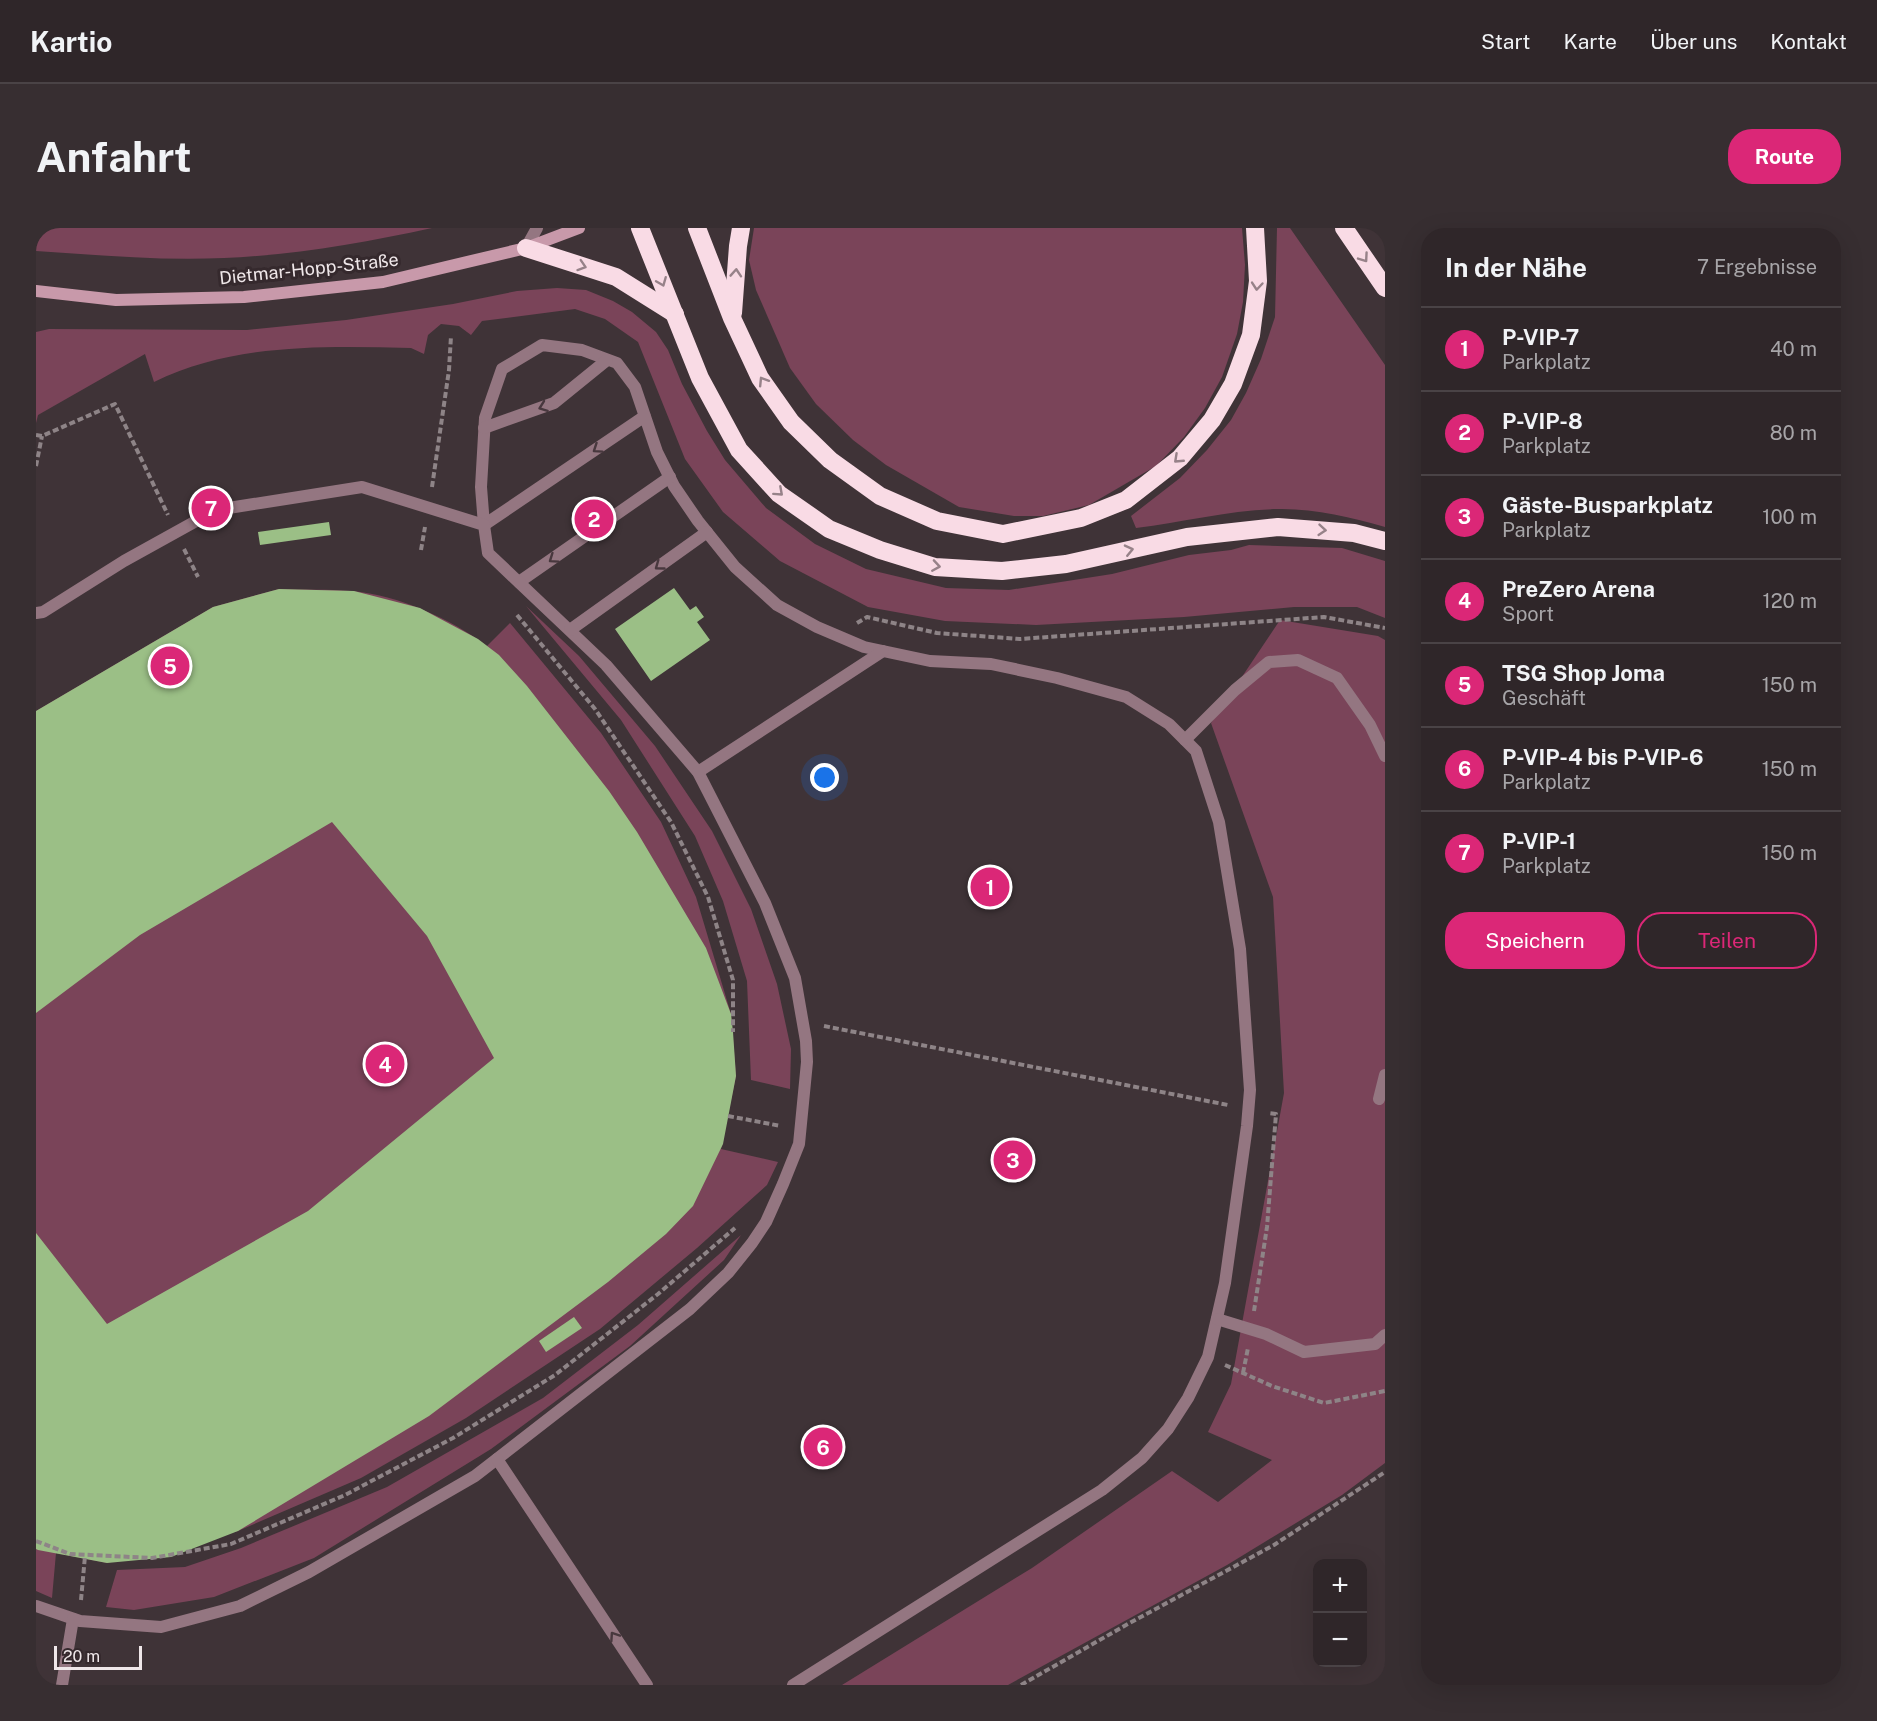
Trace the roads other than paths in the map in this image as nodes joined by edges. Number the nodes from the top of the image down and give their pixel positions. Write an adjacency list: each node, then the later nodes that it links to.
1 (537, 228): 8 (lane)
2 (579, 228): 8 (street, Dietmar-Hopp-Straße)
3 (640, 228): 11 (highway, one-way to 11)
4 (697, 228): 12 (highway)
5 (741, 228): 12 (highway, one-way to 5)
6 (1256, 228): 12 (highway, one-way to 12)
7 (1344, 228): 9 (highway, one-way to 9)
8 (526, 248): 10 (street, Dietmar-Hopp-Straße); 11 (highway, one-way to 11)
9 (1385, 288)
10 (36, 291)
11 (675, 314): 19 (highway, one-way to 19)
12 (732, 318)
13 (607, 360): 14 (lane); 15 (lane, one-way to 15); 15 (lane)
14 (645, 417): 16 (lane); 17 (lane, one-way to 17)
15 (484, 428): 17 (lane)
16 (670, 477): 18 (lane); 20 (lane, one-way to 20)
17 (484, 525): 20 (lane); 21 (lane)
18 (707, 532): 22 (lane, one-way to 22); 23 (lane)
19 (1385, 541)
20 (519, 582): 22 (lane)
21 (36, 613)
22 (570, 630): 26 (lane)
23 (883, 651): 24 (lane); 26 (lane)
24 (1185, 740): 25 (lane); 29 (lane)
25 (1385, 756)
26 (698, 772): 31 (lane)
27 (1385, 1075): 28 (lane)
28 (1379, 1099)
29 (1217, 1319): 30 (lane); 36 (lane)
30 (1385, 1335)
31 (497, 1459): 33 (lane); 35 (lane, one-way to 31)
32 (36, 1606): 33 (lane)
33 (76, 1620): 34 (lane)
34 (62, 1685)
35 (647, 1685)
36 (793, 1685)

